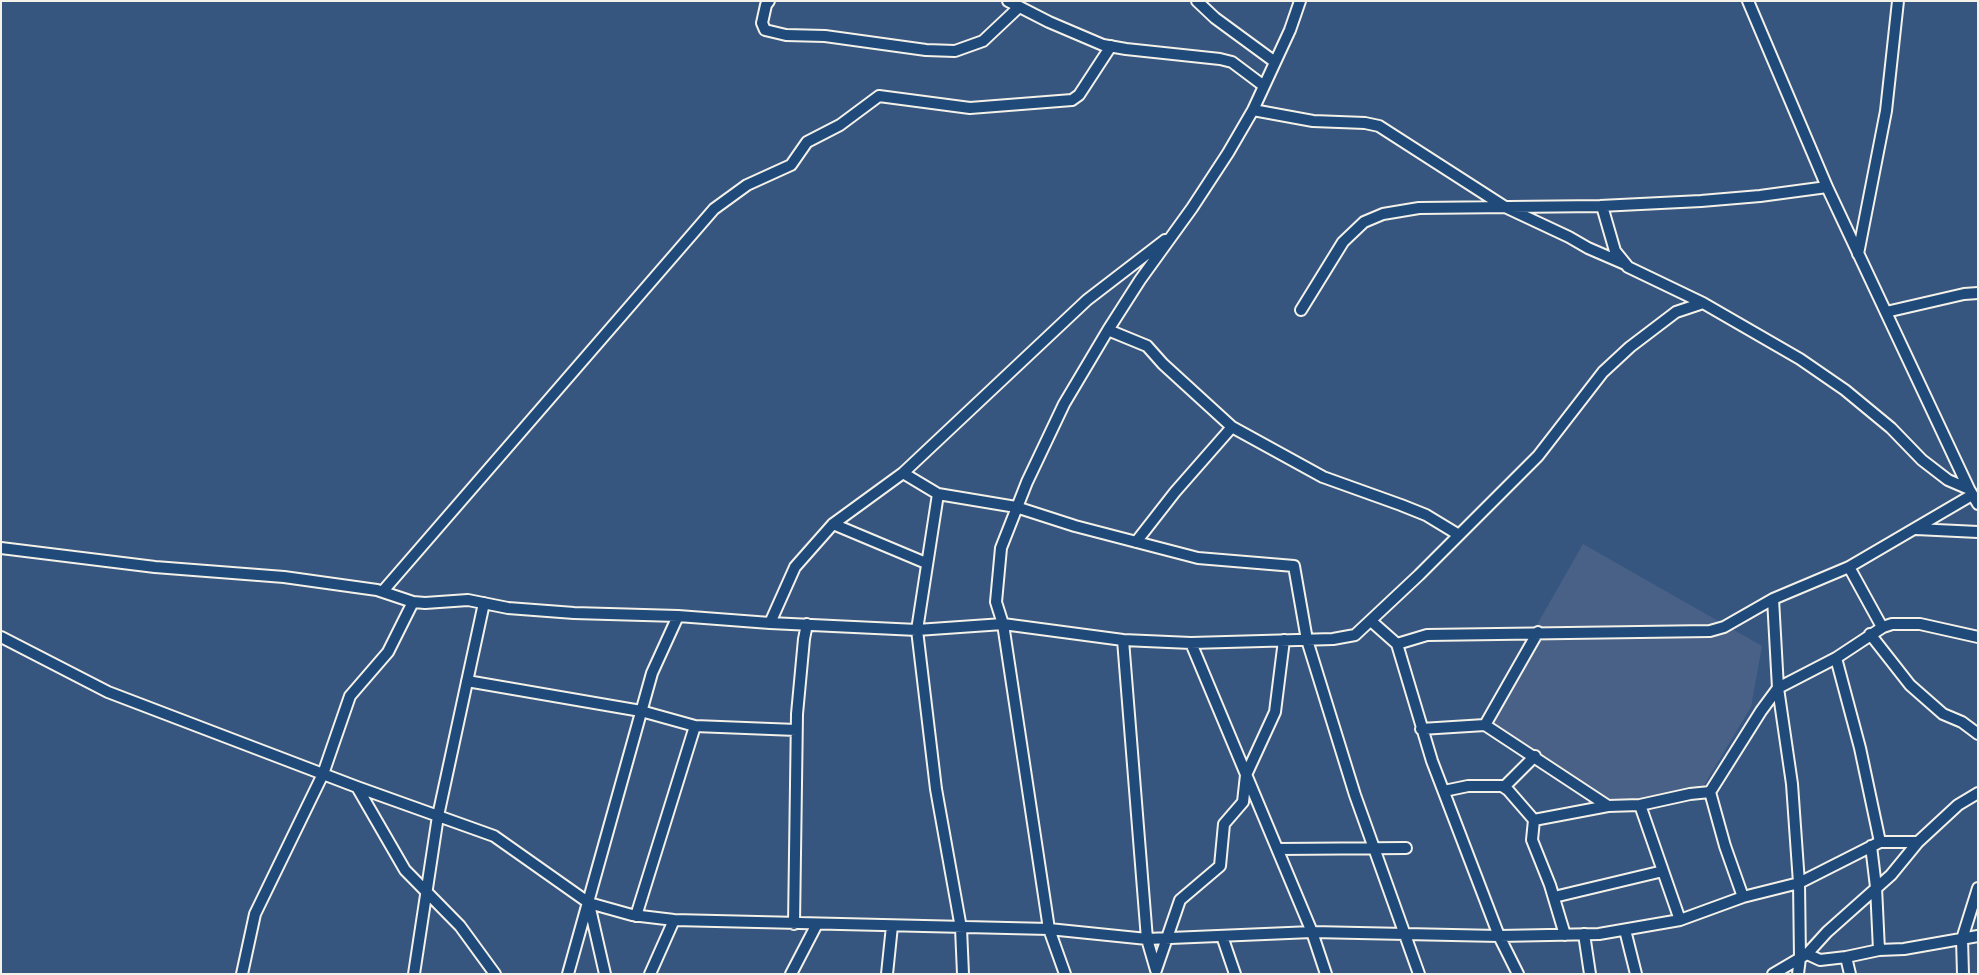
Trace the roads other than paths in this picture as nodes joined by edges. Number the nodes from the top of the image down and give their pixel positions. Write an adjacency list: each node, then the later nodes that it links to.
1 (769, 1): 7 (street)
2 (1008, 1): 7 (street)
3 (1197, 1): 9 (street)
4 (1300, 1): 9 (street)
5 (1748, 1): 12 (street)
6 (1898, 1): 16 (street)
7 (1018, 8): 8 (street)
8 (1111, 46): 10 (street); 36 (street)
9 (1275, 62): 10 (street)
10 (1264, 86): 11 (street)
11 (1253, 110): 14 (street); 15 (street)
12 (1827, 187): 13 (street); 16 (street)
13 (1602, 206): 14 (street); 17 (street)
14 (1505, 207): 17 (street); 20 (street)
15 (1175, 232): 22 (street); 24 (street)
16 (1858, 254): 21 (street)
17 (1625, 264): 19 (street)
18 (1978, 293): 21 (street)
19 (1703, 303): 26 (street); 31 (street)
20 (1301, 310)
21 (1886, 312): 26 (street)
22 (1108, 330): 23 (street); 27 (street)
23 (1232, 427): 31 (street); 32 (street)
24 (903, 473): 25 (street); 28 (street)
25 (938, 494): 27 (street); 34 (street)
26 (1973, 496): 29 (street)
27 (1016, 507): 32 (street); 44 (street)
28 (833, 524): 34 (street); 42 (street)
29 (1915, 529): 30 (street); 35 (street)
30 (1978, 532)
31 (1459, 534): 41 (street)
32 (1136, 542): 53 (street)
33 (1, 548): 36 (street)
34 (926, 564): 46 (street)
35 (1848, 567): 37 (street); 45 (street)
36 (383, 592): 38 (street)
37 (1772, 599): 47 (street); 58 (street)
38 (414, 602): 39 (street); 66 (street)
39 (484, 603): 40 (street); 57 (street)
40 (678, 616): 42 (street); 59 (street)
41 (1372, 621): 53 (street); 55 (street)
42 (770, 623): 43 (street)
43 (807, 624): 46 (street); 63 (street)
44 (1003, 624): 46 (street); 51 (street); 97 (street)
45 (1882, 627): 48 (street); 50 (street)
46 (917, 630): 96 (street)
47 (1538, 632): 55 (street); 60 (street)
48 (1870, 634): 56 (street); 64 (street)
49 (1, 637): 66 (street)
50 (1978, 637)
51 (1123, 640): 54 (street); 107 (street)
52 (1284, 640): 53 (street); 54 (street); 67 (street)
53 (1306, 640): 79 (street)
54 (1191, 643): 67 (street)
55 (1397, 644): 62 (street)
56 (1836, 658): 58 (street); 78 (street)
57 (467, 681): 59 (street); 75 (street)
58 (1778, 688): 71 (street); 83 (street)
59 (641, 711): 61 (street); 89 (street)
60 (1485, 725): 62 (street); 65 (street)
61 (695, 726): 63 (street); 90 (street)
62 (1421, 729): 70 (street)
63 (796, 730): 93 (street)
64 (1978, 734)
65 (1535, 756): 69 (street); 74 (street)
66 (324, 774): 68 (street); 113 (street)
67 (1246, 775): 81 (street); 106 (street)
68 (357, 787): 75 (street); 86 (street)
69 (1504, 787): 70 (street); 76 (street)
70 (1444, 791): 104 (street)
71 (1710, 792): 73 (street); 88 (street)
72 (1978, 793): 77 (street)
73 (1640, 805): 74 (street); 82 (street)
74 (1608, 806): 76 (street)
75 (438, 816): 86 (street); 89 (street)
76 (1534, 820): 87 (street)
77 (1918, 842): 78 (street); 84 (street)
78 (1876, 844): 83 (street); 84 (street)
79 (1374, 848): 80 (street); 81 (street); 100 (street)
80 (1406, 848)
81 (1278, 849): 99 (street)
82 (1663, 871): 87 (street); 92 (street)
83 (1799, 883): 88 (street); 110 (street)
84 (1876, 888): 109 (street); 110 (street)
85 (1978, 888): 108 (street)
86 (426, 892): 114 (street); 115 (street)
87 (1554, 897): 102 (street)
88 (1743, 897): 92 (street)
89 (589, 903): 90 (street); 116 (street); 117 (street)
90 (636, 916): 91 (street)
91 (674, 920): 93 (street); 118 (street)
92 (1680, 920): 98 (street)
93 (794, 924): 94 (street)
94 (817, 924): 95 (street); 119 (street)
95 (892, 926): 96 (street); 120 (street)
96 (961, 928): 97 (street); 121 (street)
97 (1049, 929): 107 (street); 122 (street)
98 (1625, 930): 101 (street); 128 (street)
99 (1312, 932): 100 (street); 103 (street); 124 (street)
100 (1403, 933): 104 (street); 125 (street)
101 (1584, 934): 102 (street); 127 (street)
102 (1565, 935): 104 (street)
103 (1222, 936): 106 (street); 123 (street)
104 (1499, 936): 126 (street)
105 (1978, 936): 108 (street)
106 (1167, 938): 107 (street); 112 (street)
107 (1147, 939): 112 (street)
108 (1962, 939): 109 (street); 132 (street)
109 (1879, 950): 111 (street)
110 (1804, 956): 111 (street); 129 (street); 130 (street)
111 (1846, 957): 131 (street)
112 (1156, 972)
113 (242, 974)
114 (414, 974)
115 (495, 974)
116 (568, 974)
117 (605, 974)
118 (650, 974)
119 (791, 974)
120 (887, 974)
121 (963, 974)
122 (1065, 974)
123 (1235, 974)
124 (1326, 974)
125 (1419, 974)
126 (1518, 974)
127 (1590, 974)
128 (1636, 974)
129 (1774, 974)
130 (1798, 974)
131 (1850, 974)
132 (1963, 974)

